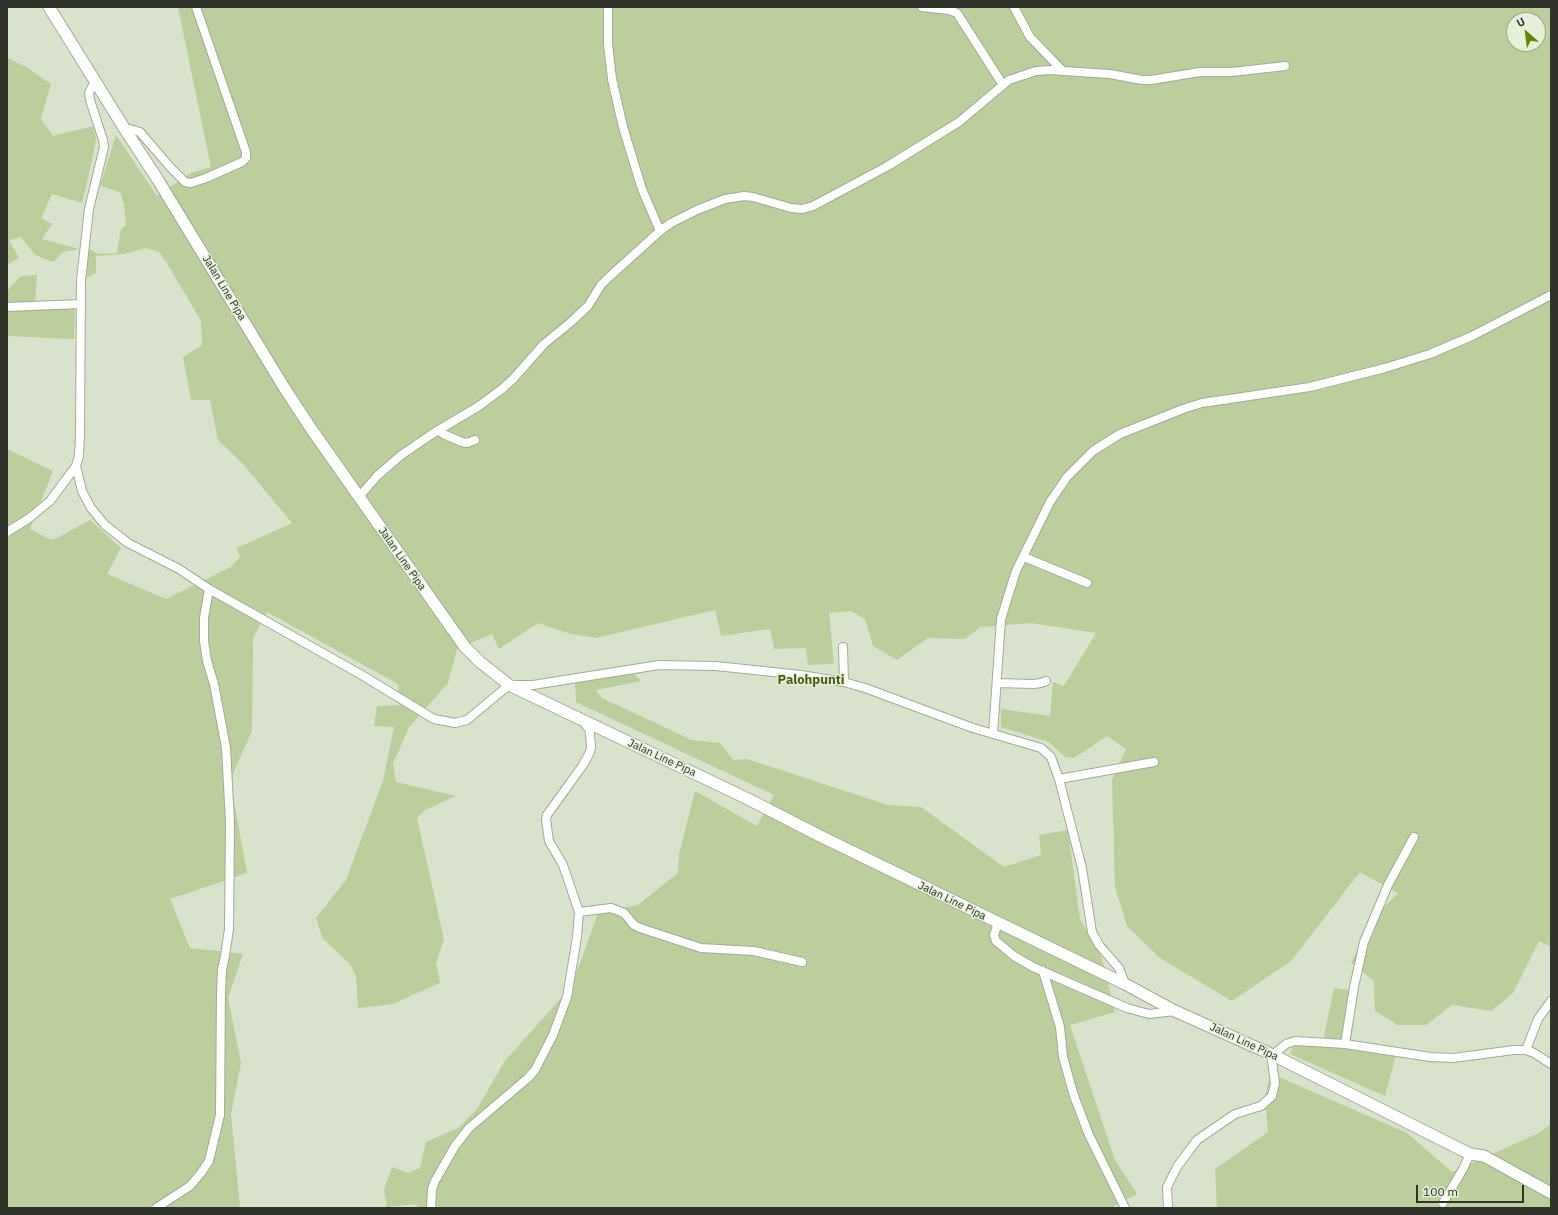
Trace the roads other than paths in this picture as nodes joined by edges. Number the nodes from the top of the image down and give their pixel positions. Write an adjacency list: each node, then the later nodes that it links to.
1 (49, 7): 8 (main road, Jalan Line Pipa)
2 (196, 7): 10 (street)
3 (608, 7): 11 (street)
4 (922, 7): 9 (street)
5 (1014, 7): 7 (street)
6 (1285, 66): 7 (street)
7 (1063, 72): 9 (street)
8 (95, 81): 10 (main road, Jalan Line Pipa); 13 (street)
9 (1003, 85): 11 (street)
10 (126, 131): 18 (main road, Jalan Line Pipa)
11 (660, 231): 15 (street)
12 (1551, 295): 20 (street)
13 (80, 304): 14 (street); 17 (street)
14 (7, 307)
15 (439, 430): 16 (street); 18 (street)
16 (475, 440)
17 (76, 466): 19 (street); 22 (street)
18 (359, 497): 27 (main road, Jalan Line Pipa)
19 (7, 532)
20 (1024, 557): 21 (street); 26 (street)
21 (1087, 583)
22 (209, 589): 27 (street); 47 (street)
23 (843, 647): 25 (street)
24 (1046, 681): 26 (street)
25 (844, 682): 27 (street); 29 (street)
26 (998, 683): 29 (street)
27 (509, 685): 28 (main road, Jalan Line Pipa)
28 (583, 721): 33 (street); 34 (main road, Jalan Line Pipa)
29 (993, 734): 31 (street)
30 (1154, 762): 31 (street)
31 (1059, 779): 37 (street)
32 (1414, 837): 40 (street)
33 (579, 912): 35 (street); 48 (street)
34 (998, 922): 36 (street); 37 (main road, Jalan Line Pipa)
35 (802, 962)
36 (1043, 971): 39 (street); 49 (street)
37 (1125, 984): 39 (main road, Jalan Line Pipa)
38 (1551, 1001): 41 (street)
39 (1175, 1011): 42 (main road, Jalan Line Pipa)
40 (1345, 1044): 41 (street); 42 (street)
41 (1526, 1050): 43 (street)
42 (1272, 1055): 44 (main road, Jalan Line Pipa); 50 (street)
43 (1551, 1064)
44 (1470, 1154): 45 (main road, Jalan Line Pipa); 46 (street)
45 (1551, 1193)
46 (1443, 1203)
47 (156, 1208)
48 (431, 1208)
49 (1125, 1208)
50 (1168, 1208)

